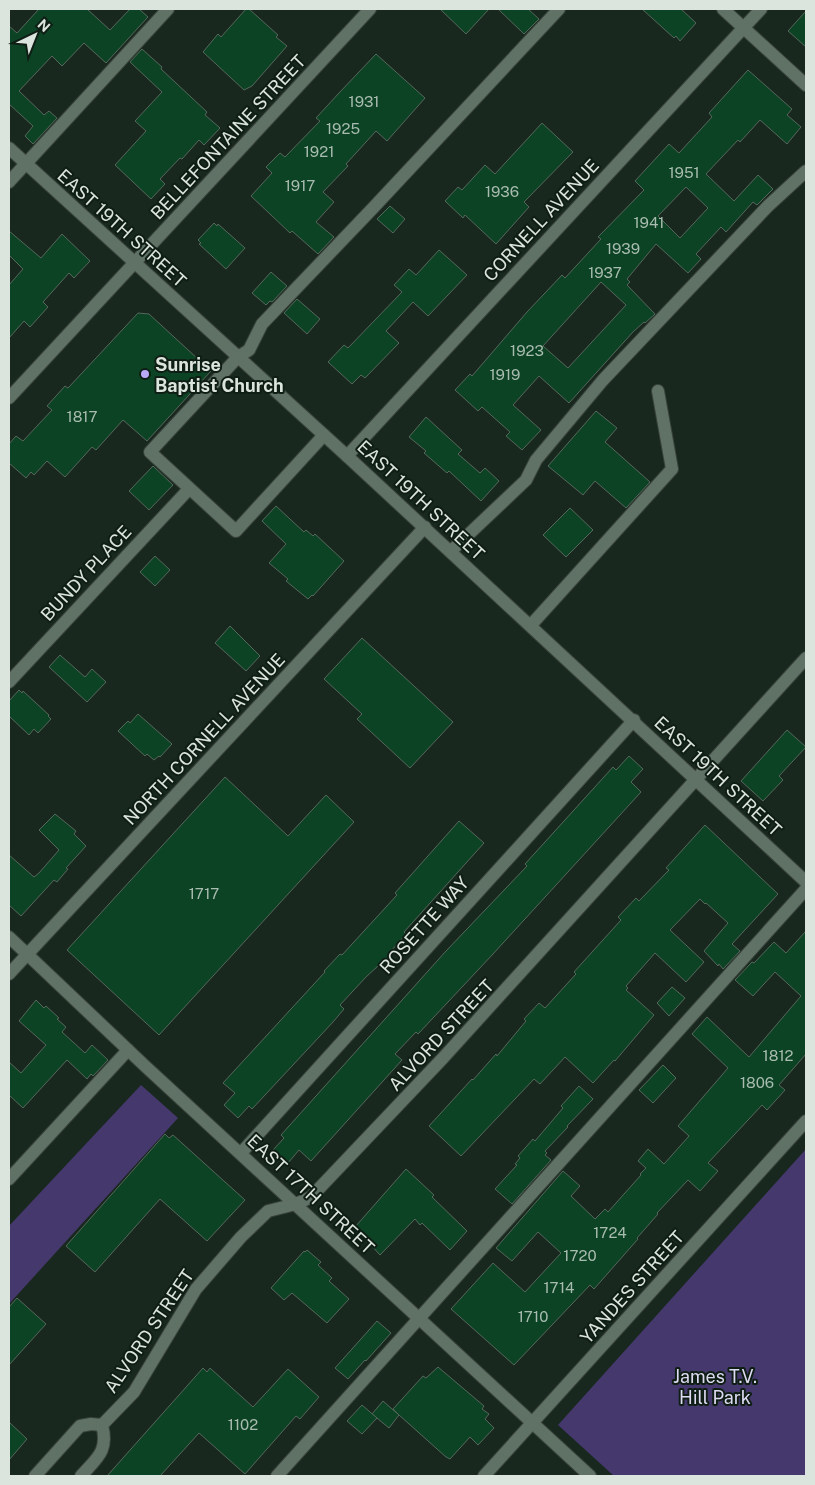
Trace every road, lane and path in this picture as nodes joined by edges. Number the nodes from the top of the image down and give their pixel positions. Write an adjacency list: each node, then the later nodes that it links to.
1 (168, 9): 9 (street)
2 (370, 9): 12 (street, BELLEFONTAINE STREET)
3 (559, 9): 13 (street)
4 (723, 9): 6 (street)
5 (761, 9): 6 (street, CORNELL AVENUE)
6 (744, 28): 7 (street); 17 (street, CORNELL AVENUE)
7 (806, 85)
8 (9, 148): 9 (street, EAST 19TH STREET)
9 (26, 164): 11 (street); 12 (street, EAST 19TH STREET)
10 (806, 171): 20 (street)
11 (9, 182)
12 (134, 263): 13 (street, EAST 19TH STREET); 15 (street, BELLEFONTAINE STREET)
13 (238, 357): 16 (street, EAST 19TH STREET); 18 (street)
14 (658, 391): 21 (street)
15 (9, 398)
16 (324, 434): 17 (street, EAST 19TH STREET); 18 (street)
17 (347, 456): 19 (street, EAST 19TH STREET)
18 (189, 488): 23 (street, BUNDY PLACE)
19 (425, 528): 20 (street, EAST 19TH STREET); 29 (street, NORTH CORNELL AVENUE)
20 (450, 551): 21 (street, EAST 19TH STREET)
21 (532, 625): 24 (street, EAST 19TH STREET)
22 (806, 658): 25 (street, ALVORD STREET)
23 (9, 682)
24 (634, 720): 25 (street, EAST 19TH STREET); 33 (street, ROSETTE WAY)
25 (697, 780): 26 (street, EAST 19TH STREET); 35 (street, ALVORD STREET)
26 (806, 882)
27 (806, 889): 36 (street)
28 (9, 937): 29 (street, EAST 17TH STREET)
29 (27, 954): 30 (street, NORTH CORNELL AVENUE); 31 (street, EAST 17TH STREET)
30 (9, 974)
31 (128, 1050): 33 (street, EAST 17TH STREET); 34 (street)
32 (806, 1121): 37 (street, YANDES STREET)
33 (240, 1153): 35 (street, EAST 17TH STREET)
34 (9, 1179)
35 (296, 1204): 36 (street, EAST 17TH STREET); 38 (street, ALVORD STREET)
36 (419, 1318): 37 (street, EAST 17TH STREET); 41 (street)
37 (532, 1423): 42 (street, YANDES STREET); 43 (street, EAST 17TH STREET)
38 (102, 1425): 39 (street); 40 (street)
39 (35, 1476)
40 (80, 1476)
41 (277, 1476)
42 (484, 1476)
43 (590, 1476)

